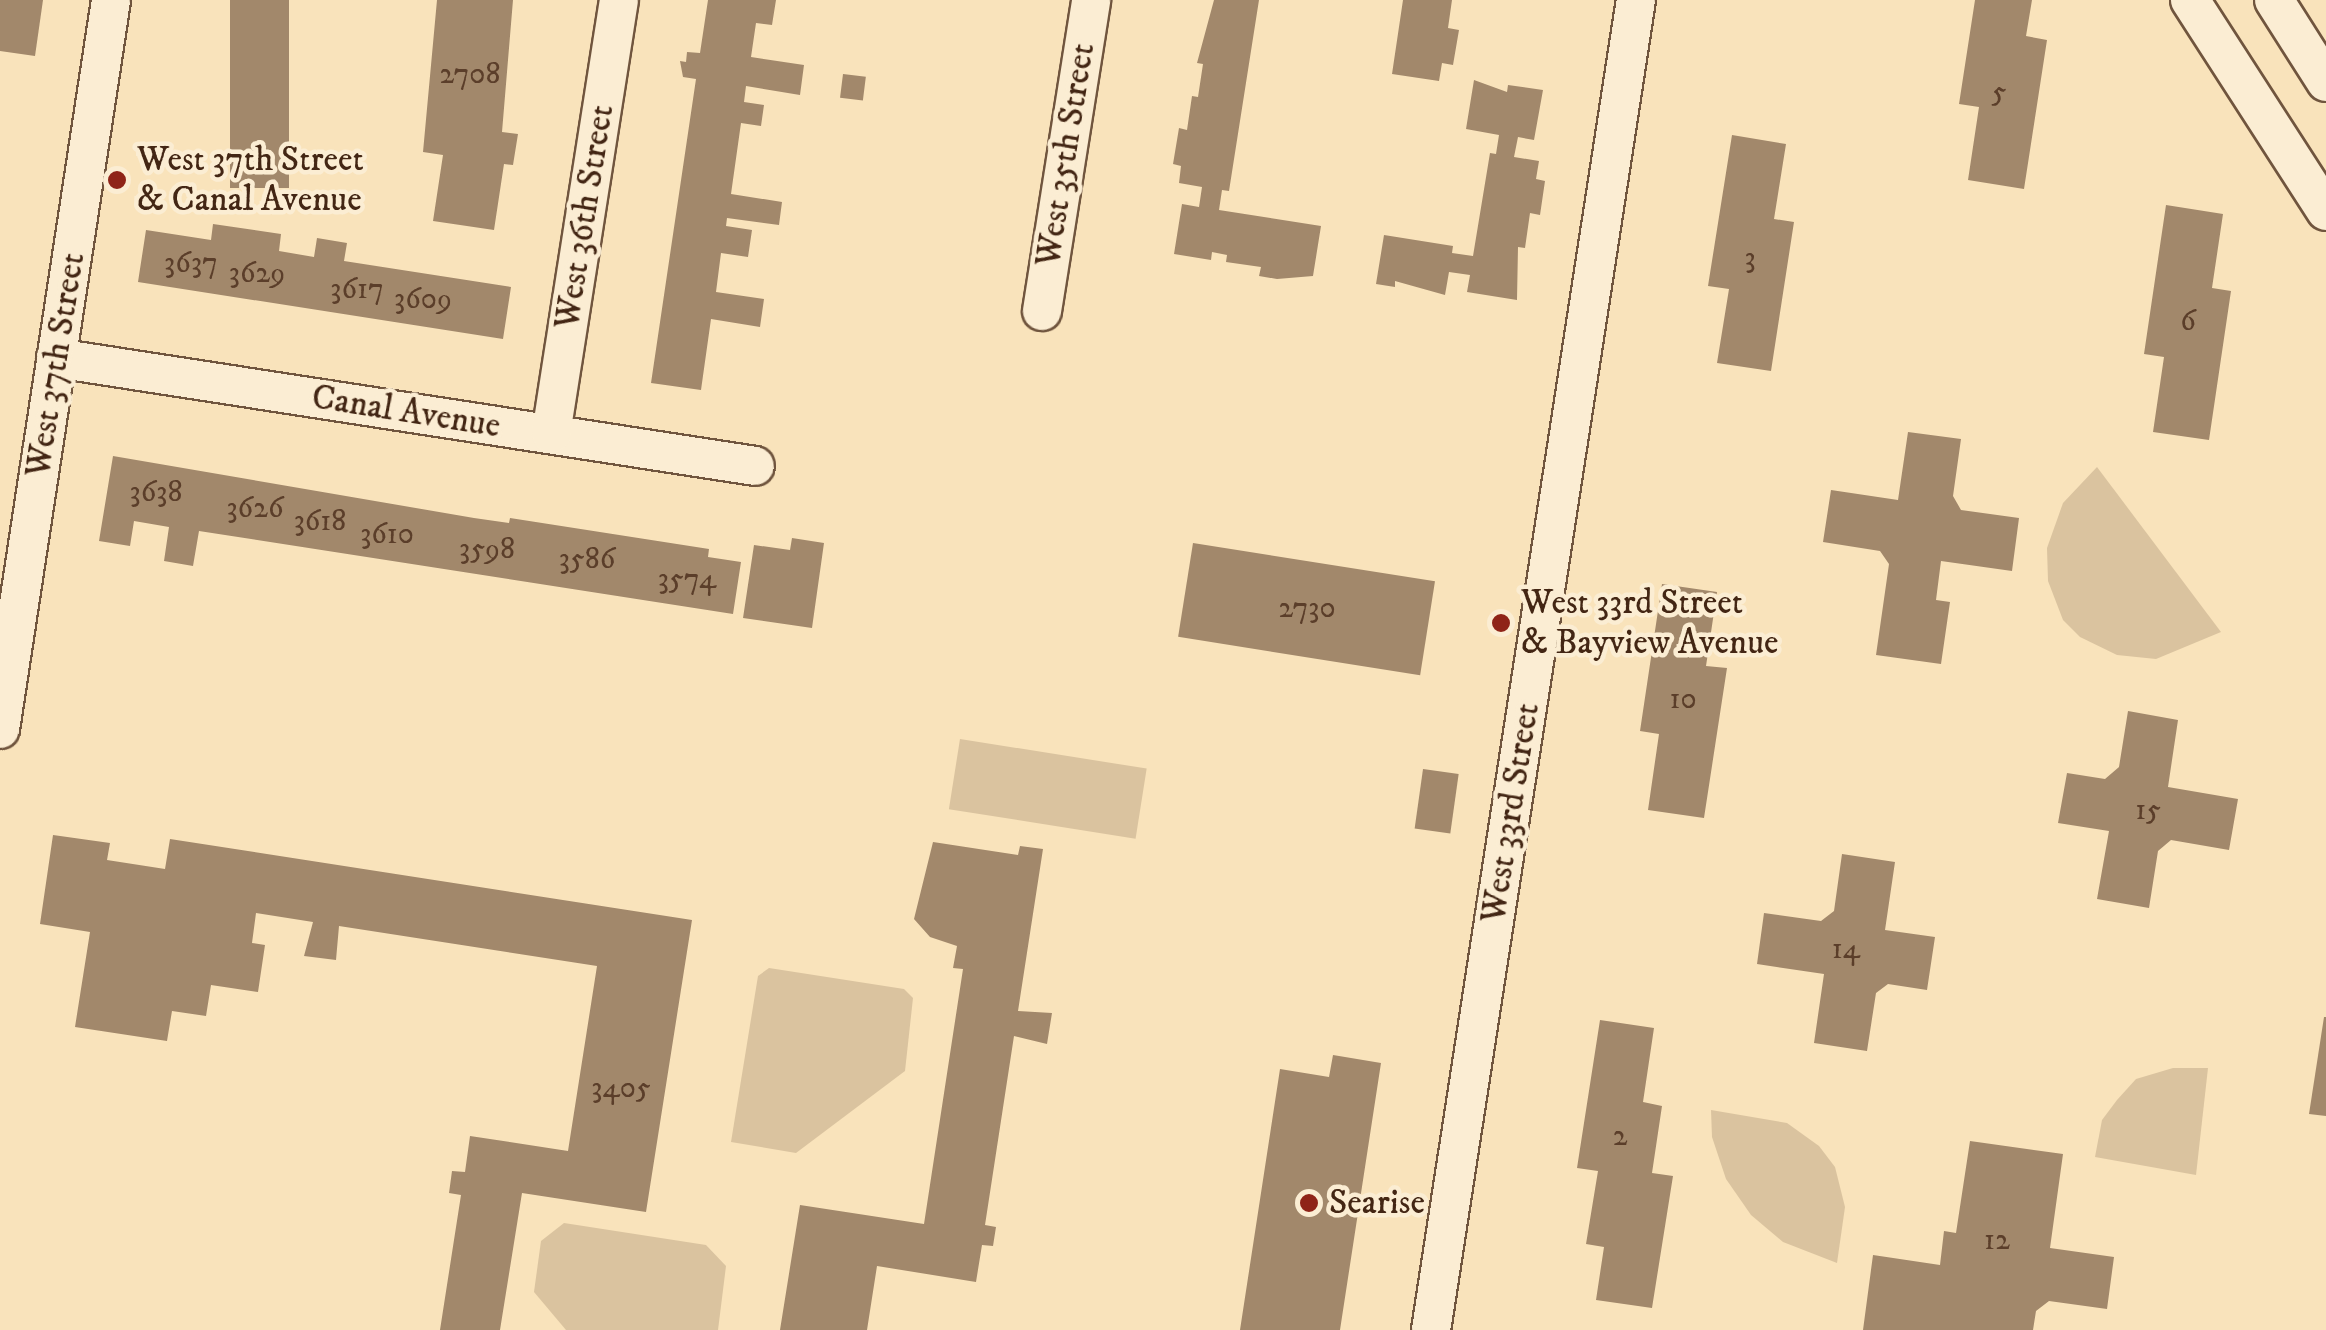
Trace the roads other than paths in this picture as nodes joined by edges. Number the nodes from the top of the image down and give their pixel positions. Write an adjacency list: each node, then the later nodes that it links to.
1 (111, 0): 10 (street, West 37th Street)
2 (619, 0): 11 (street, West 36th Street)
3 (1091, 0): 9 (street, West 35th Street)
4 (1636, 0): 14 (street, West 33rd Street)
5 (2190, 0): 8 (street)
6 (2274, 0): 7 (street)
7 (2326, 82)
8 (2326, 212)
9 (1042, 310)
10 (56, 358): 11 (street, Canal Avenue); 13 (street, West 37th Street)
11 (551, 434): 12 (street, Canal Avenue)
12 (754, 466)
13 (0, 729)
14 (1431, 1330)

